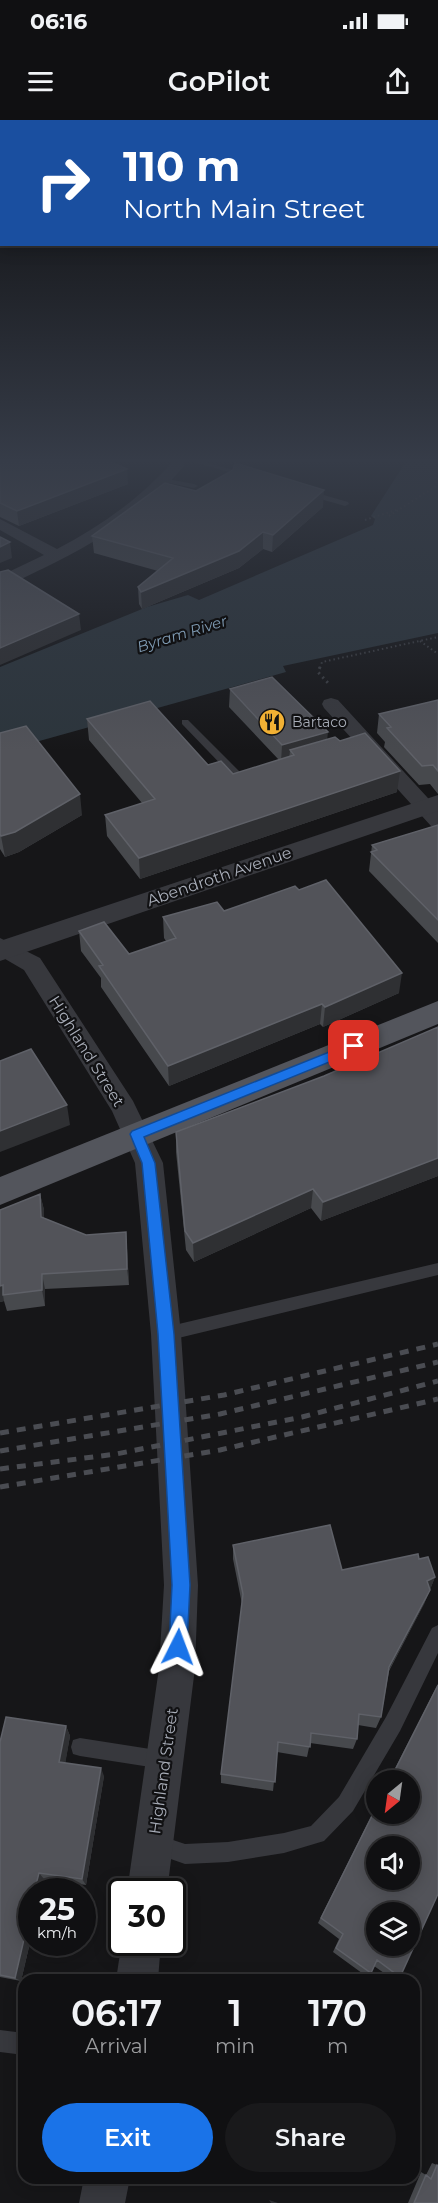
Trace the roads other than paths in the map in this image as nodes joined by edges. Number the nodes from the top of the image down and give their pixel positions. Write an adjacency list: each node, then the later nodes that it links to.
1 (51, 557): 2 (street)
2 (0, 582)
3 (331, 695): 6 (street)
4 (185, 722): 5 (lane)
5 (256, 776)
6 (434, 810): 7 (street, Abendroth Avenue)
7 (2, 949): 9 (street, Highland Street)
8 (438, 1012): 9 (main road)
9 (137, 1134): 10 (main road); 12 (street, Highland Street)
10 (0, 1191)
11 (438, 1269): 12 (lane)
12 (166, 1334): 15 (street, Highland Street)
13 (438, 1634): 16 (lane)
14 (80, 1747): 15 (lane)
15 (163, 1760): 16 (street, Highland Street)
16 (153, 1844): 17 (street, Highland Street)
17 (149, 1878)
18 (140, 1956): 19 (street)
19 (138, 1974)
20 (0, 2041): 21 (lane)
21 (18, 2043)
22 (105, 2184): 23 (street)
23 (102, 2203)

